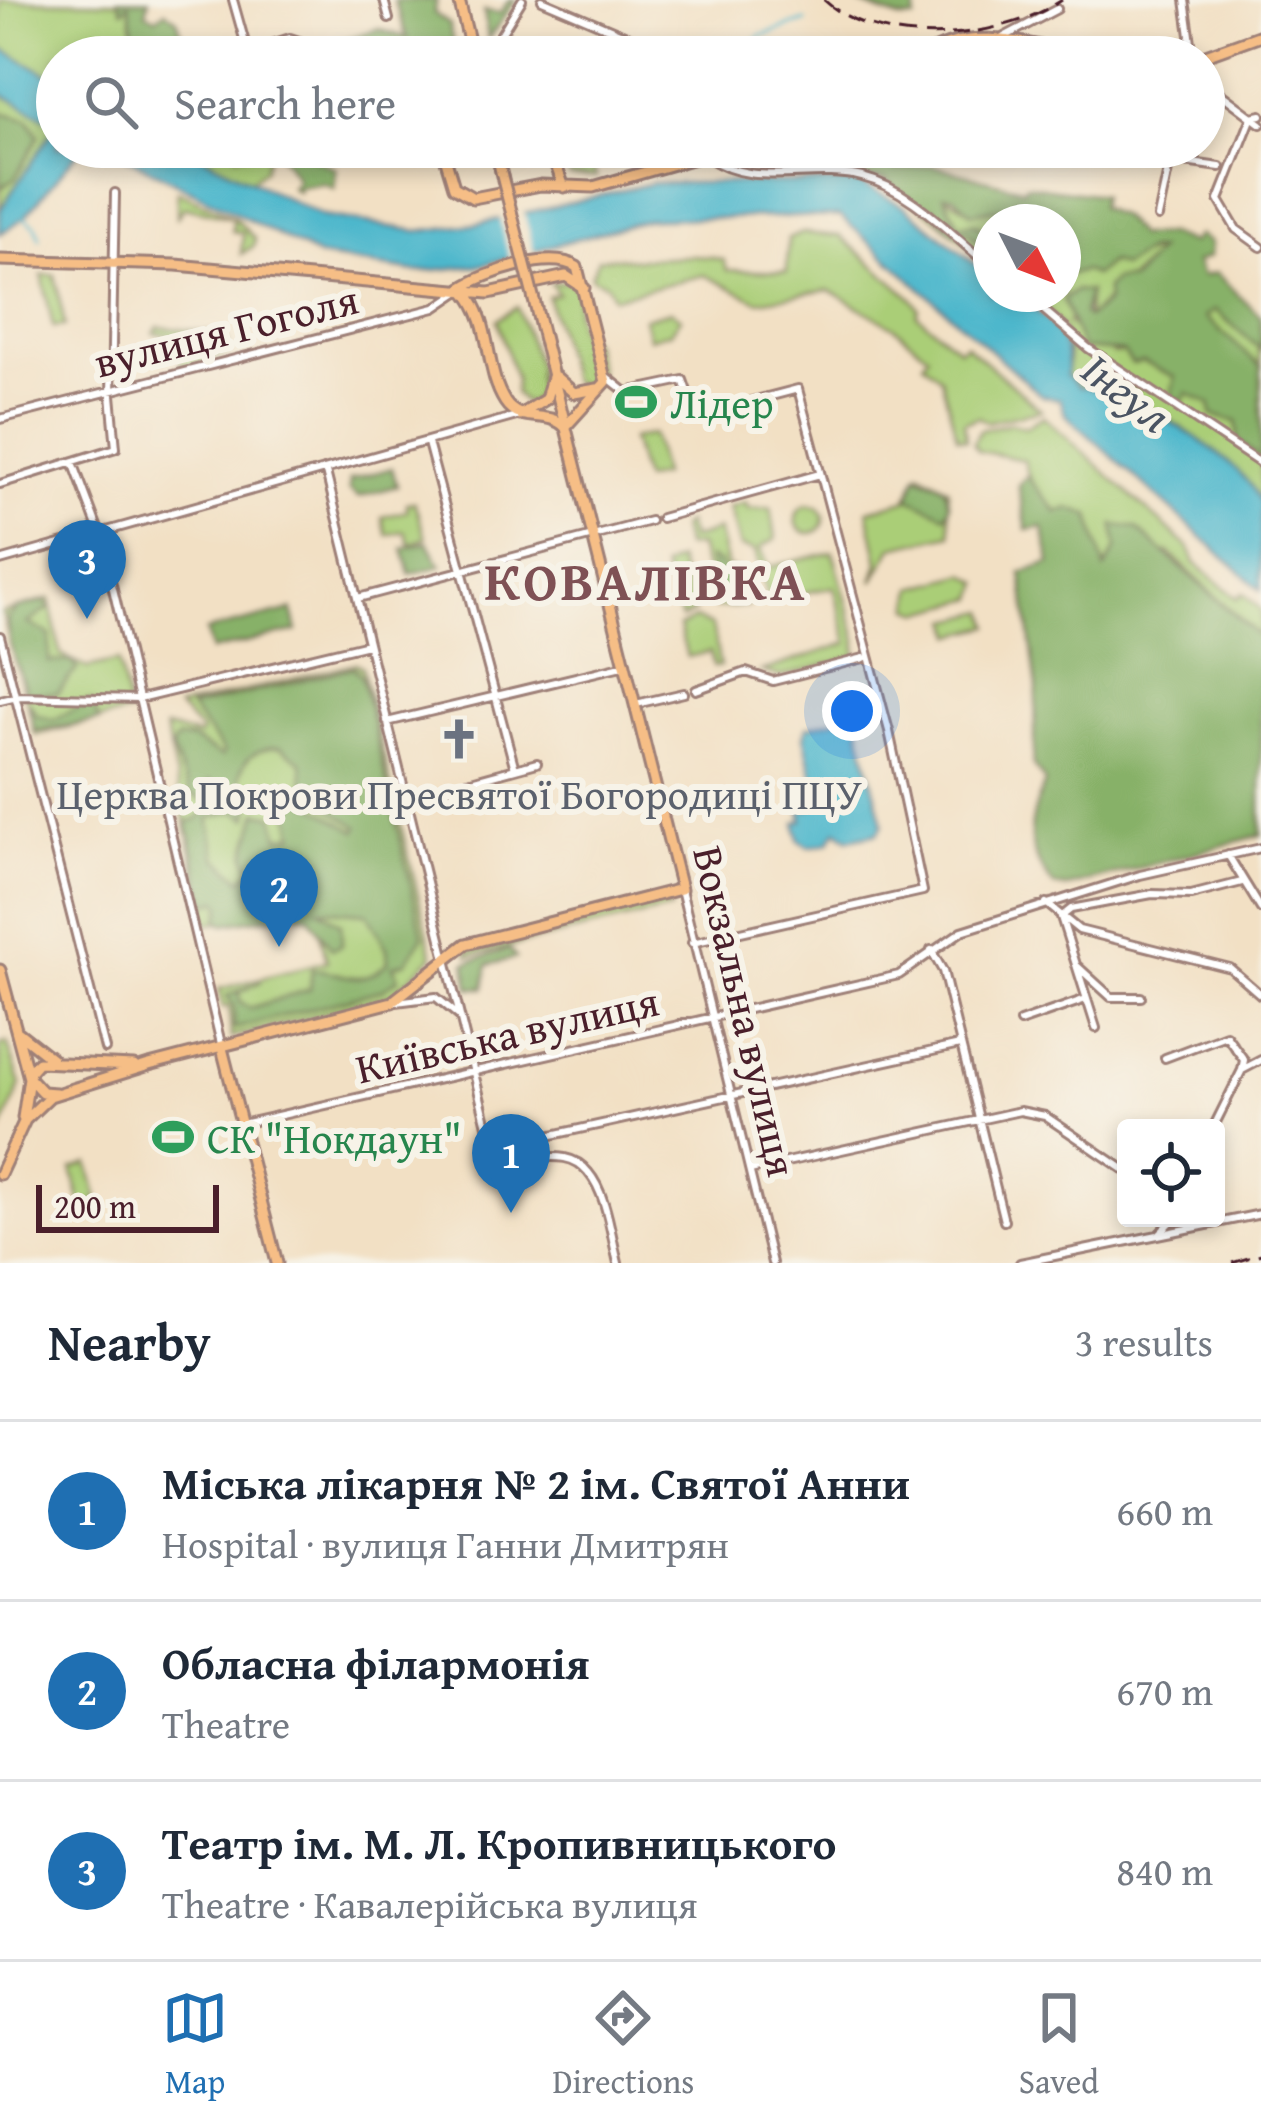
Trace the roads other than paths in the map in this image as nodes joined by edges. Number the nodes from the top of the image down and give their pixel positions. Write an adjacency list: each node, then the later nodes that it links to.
1 (233, 0): 10 (street)
2 (384, 0): 8 (street)
3 (459, 0): 11 (main road)
4 (522, 0): 12 (street)
5 (542, 0): 13 (street)
6 (1185, 0): 15 (street)
7 (1057, 9): 14 (street)
8 (388, 19)
9 (1261, 35): 16 (main road)
10 (243, 36)
11 (470, 36)
12 (492, 36)
13 (627, 36)
14 (1005, 36)
15 (1193, 36)
16 (1225, 47)
17 (1225, 96): 18 (street)
18 (1258, 119): 30 (street)
19 (448, 168): 26 (main road)
20 (500, 168): 39 (main road, Вокзальна вулиця, bridge)
21 (550, 168): 26 (main road)
22 (554, 168): 27 (main road)
23 (670, 168): 27 (main road)
24 (729, 168): 31 (street)
25 (1170, 168): 29 (street)
26 (531, 186): 27 (main road)
27 (564, 187)
28 (115, 193): 33 (street)
29 (1158, 217)
30 (1261, 247)
31 (973, 252)
32 (0, 260): 33 (main road)
33 (116, 262): 34 (main road); 41 (street)
34 (462, 288): 35 (main road); 36 (main road); 38 (main road); 41 (street, вулиця Гоголя)
35 (584, 288): 36 (main road); 40 (main road)
36 (496, 292): 38 (main road)
37 (1046, 312): 47 (street)
38 (482, 317): 42 (main road)
39 (552, 370): 40 (main road); 42 (main road); 44 (main road, Вокзальна вулиця)
40 (606, 375): 44 (main road); 49 (street)
41 (112, 390): 43 (street, вулиця Гоголя); 46 (street)
42 (520, 415): 44 (main road); 45 (street)
43 (0, 419)
44 (566, 428): 54 (main road, Вокзальна вулиця)
45 (428, 443): 48 (street); 56 (street)
46 (73, 462): 50 (street); 53 (street)
47 (1261, 464)
48 (326, 472): 53 (street); 57 (street)
49 (820, 474): 51 (street); 60 (street)
50 (0, 484)
51 (661, 518)
52 (650, 521): 54 (street)
53 (100, 534): 55 (street); 66 (street)
54 (594, 536): 56 (street); 61 (main road, Вокзальна вулиця)
55 (0, 561)
56 (462, 571): 57 (street); 65 (street)
57 (357, 598): 59 (street)
58 (0, 637): 64 (street)
59 (368, 644): 66 (street); 69 (street)
60 (866, 658): 62 (street); 80 (street)
61 (626, 665): 65 (street); 68 (main road, Вокзальна вулиця)
62 (696, 690)
63 (684, 693): 68 (street)
64 (17, 696): 66 (street); 67 (street); 96 (street)
65 (496, 696): 69 (street); 71 (street)
66 (140, 699): 95 (street)
67 (0, 700)
68 (636, 704): 76 (main road, Вокзальна вулиця)
69 (387, 722): 72 (street)
70 (538, 763): 71 (street)
71 (515, 769): 72 (street)
72 (406, 799): 82 (street)
73 (1261, 848): 74 (street, Київська вулиця)
74 (1228, 855): 75 (street); 77 (street, Київська вулиця)
75 (1243, 882): 78 (street); 79 (street)
76 (681, 889): 80 (street, Вокзальна вулиця); 82 (main road)
77 (1046, 903): 79 (street); 81 (street, Київська вулиця)
78 (1261, 909)
79 (1061, 917): 83 (street); 85 (street)
80 (692, 943): 89 (street, Вокзальна вулиця)
81 (932, 950): 89 (street, Київська вулиця); 94 (street)
82 (447, 957): 88 (main road); 92 (street)
83 (1074, 962): 86 (street); 87 (street)
84 (0, 970): 91 (main road)
85 (1261, 995)
86 (1141, 998)
87 (1083, 1000): 90 (street); 93 (street)
88 (392, 1002): 92 (street); 95 (main road)
89 (713, 1018): 102 (street, Київська вулиця); 105 (street, Вокзальна вулиця)
90 (1020, 1022)
91 (16, 1027): 99 (main road); 103 (main road)
92 (465, 1028): 102 (street)
93 (1096, 1028)
94 (960, 1045): 105 (street); 106 (street)
95 (222, 1048): 100 (main road); 108 (main road)
96 (105, 1049)
97 (1165, 1058): 101 (street)
98 (1261, 1060): 101 (street)
99 (57, 1062): 100 (main road); 103 (main road)
100 (149, 1065): 104 (main road)
101 (1242, 1070): 107 (street)
102 (476, 1072): 108 (street, Київська вулиця); 110 (street)
103 (29, 1078): 104 (main road); 109 (main road)
104 (61, 1092): 109 (main road)
105 (731, 1095): 110 (street); 112 (street, Вокзальна вулиця)
106 (978, 1118): 111 (street); 112 (street); 115 (street)
107 (1218, 1119)
108 (242, 1124): 118 (main road)
109 (16, 1140): 113 (main road)
110 (493, 1148): 119 (street)
111 (1117, 1165)
112 (750, 1170): 120 (street, Вокзальна вулиця)
113 (0, 1174)
114 (1261, 1214): 117 (street)
115 (1004, 1221)
116 (1166, 1227): 117 (street)
117 (1156, 1237): 121 (street)
118 (277, 1263)
119 (618, 1263)
120 (772, 1263)
121 (1020, 1263)

